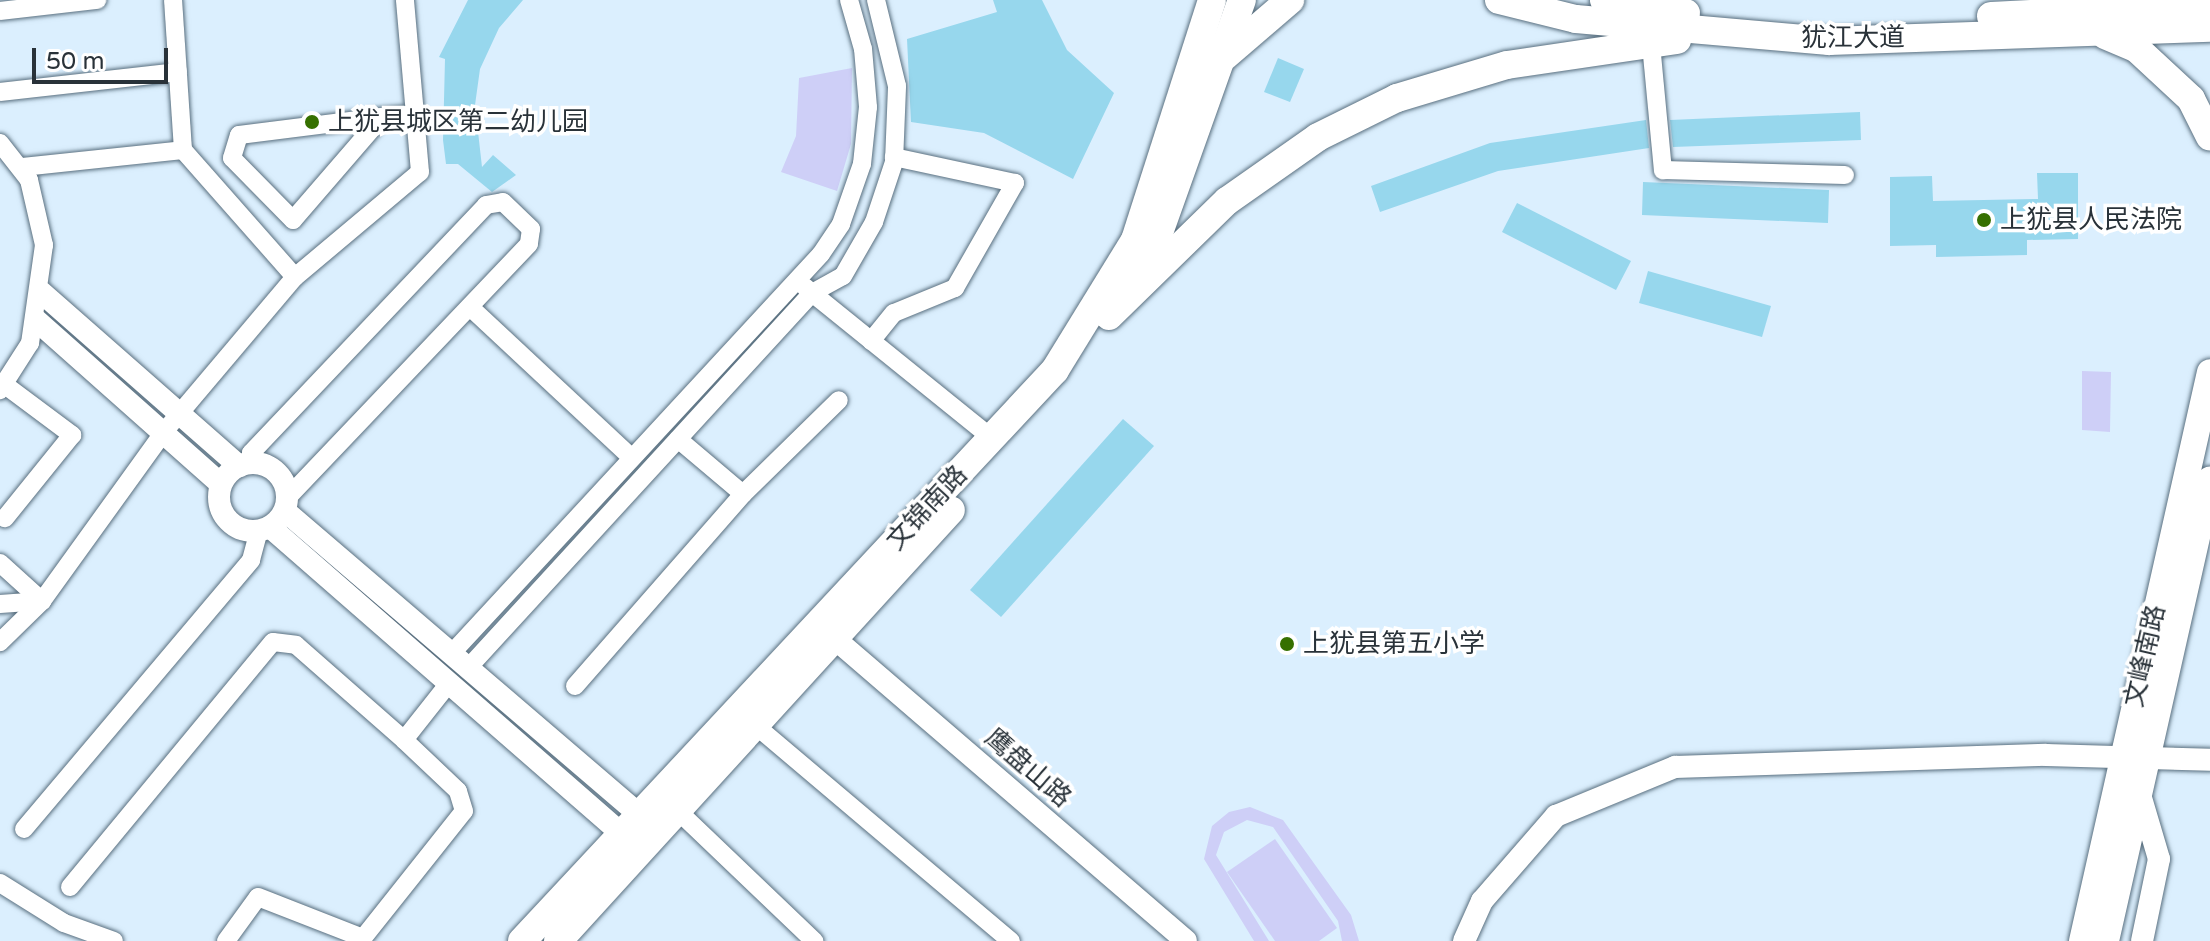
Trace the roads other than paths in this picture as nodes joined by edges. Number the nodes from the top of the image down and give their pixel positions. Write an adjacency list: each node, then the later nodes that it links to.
1 (97, 0): 13 (street)
2 (173, 0): 19 (street)
3 (405, 0): 21 (street)
4 (849, 0): 25 (street)
5 (876, 0): 27 (street)
6 (1212, 0): 45 (main road, 文锦南路)
7 (1242, 0): 18 (main road, 文锦南路)
8 (1290, 0): 18 (main road)
9 (1499, 0): 16 (main road, 犹江大道)
10 (1604, 0): 14 (main road, 犹江大道)
11 (2127, 0): 14 (main road)
12 (2210, 5): 14 (main road, 犹江大道)
13 (0, 11)
14 (2098, 21): 15 (main road, 犹江大道); 16 (main road, 犹江大道); 23 (main road)
15 (2210, 28)
16 (1716, 34): 17 (main road)
17 (1651, 44): 29 (street); 37 (main road)
18 (1225, 57): 37 (main road, 文锦南路)
19 (178, 72): 20 (street); 26 (street)
20 (0, 92)
21 (415, 114): 22 (street); 32 (street)
22 (382, 117): 22 (street)
23 (2210, 137)
24 (0, 143): 28 (street)
25 (866, 143): 27 (street); 30 (street)
26 (183, 150): 28 (street); 32 (street)
27 (895, 151): 31 (street); 39 (street)
28 (22, 167): 34 (street)
29 (1845, 175)
30 (846, 210): 31 (street); 33 (street)
31 (874, 222): 35 (street)
32 (295, 277): 43 (street)
33 (797, 280): 35 (street); 47 (street)
34 (41, 292): 38 (street); 43 (street)
35 (812, 293): 39 (street); 46 (street)
36 (470, 307): 47 (street); 48 (street); 52 (street)
37 (1109, 316): 57 (main road, 文锦南路)
38 (36, 320): 41 (street); 44 (street)
39 (871, 341): 45 (street)
40 (2210, 372): 64 (main road, 文峰南路)
41 (3, 388): 53 (street)
42 (839, 400): 51 (street)
43 (179, 413): 44 (street); 48 (street)
44 (163, 433): 50 (street); 55 (street)
45 (992, 438): 68 (main road, 文锦南路)
46 (678, 439): 51 (street); 59 (street)
47 (632, 458): 59 (street)
48 (245, 464): 50 (street); 52 (street)
49 (2210, 480): 64 (main road, 文峰南路)
50 (221, 484): 52 (street)
51 (743, 494): 61 (street)
52 (276, 517): 59 (street); 60 (street); 69 (street)
53 (5, 518)
54 (0, 563): 55 (street)
55 (42, 601): 56 (street); 58 (street)
56 (0, 604)
57 (834, 638): 62 (main road, 文锦南路); 78 (street, 鹰盘山路)
58 (0, 642)
59 (460, 661): 60 (street); 68 (street)
60 (446, 681): 63 (street); 68 (street)
61 (575, 686)
62 (755, 725): 67 (main road, 文锦南路); 77 (street)
63 (404, 740): 71 (street); 73 (street)
64 (2133, 758): 65 (street); 66 (main road, 文峰南路); 79 (street); 80 (main road, 文峰南路)
65 (2210, 760)
66 (2139, 789): 81 (main road, 文峰南路); 82 (street)
67 (677, 810): 75 (main road, 文锦南路); 76 (street)
68 (631, 824): 74 (main road, 文锦南路)
69 (24, 829)
70 (0, 883): 72 (street)
71 (70, 887)
72 (114, 941)
73 (226, 941)
74 (522, 941)
75 (558, 941)
76 (814, 941)
77 (1011, 941)
78 (1186, 941)
79 (1464, 941)
80 (2082, 941)
81 (2106, 941)
82 (2142, 941)

